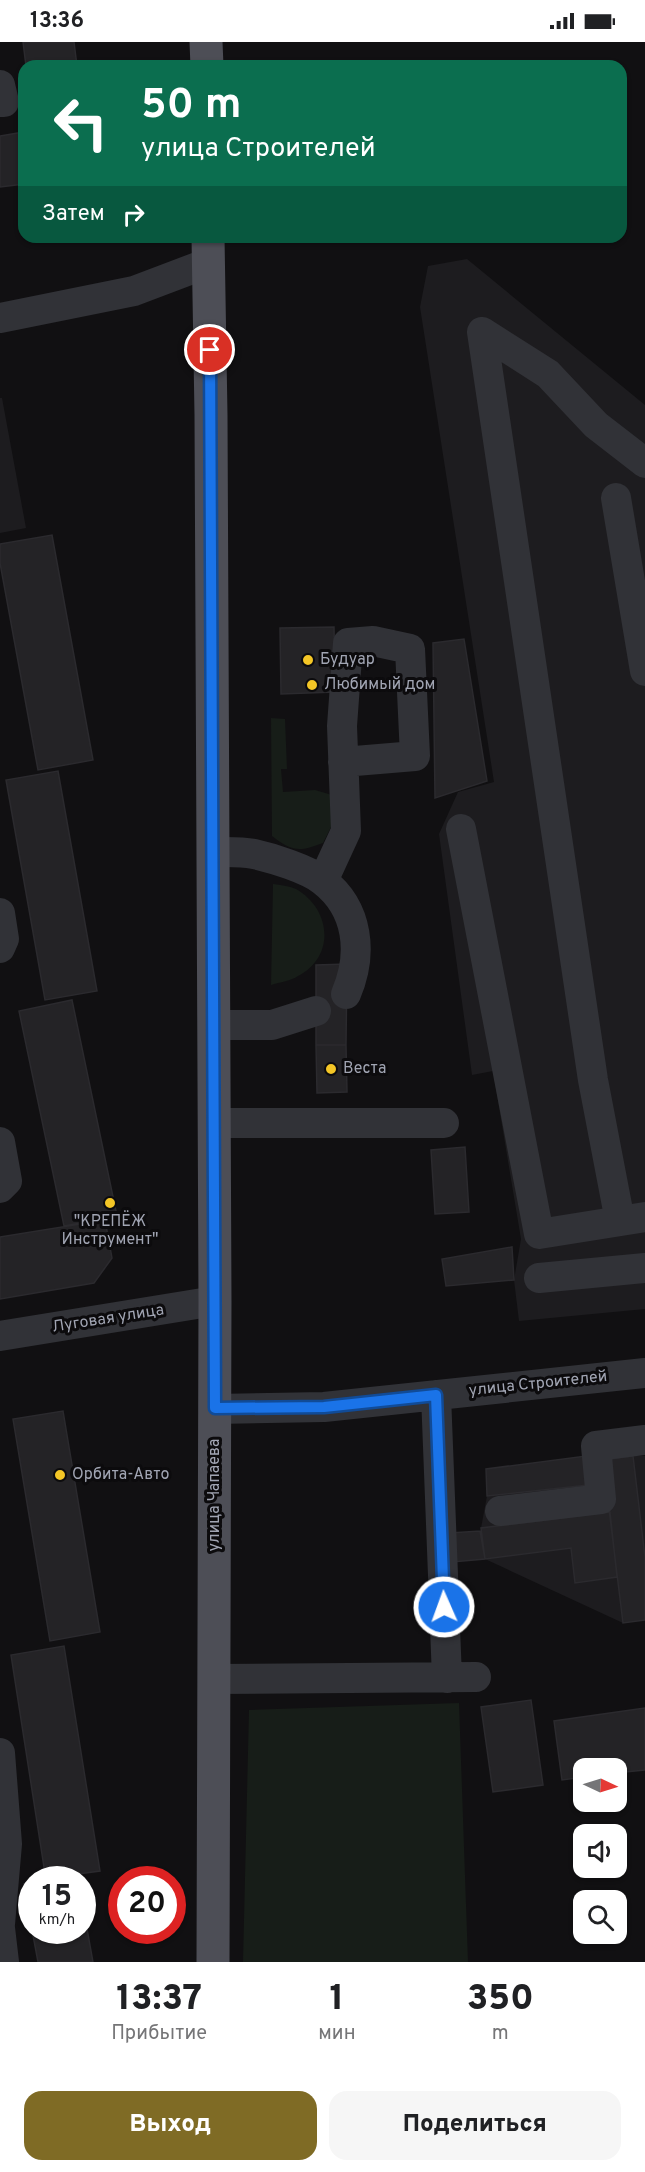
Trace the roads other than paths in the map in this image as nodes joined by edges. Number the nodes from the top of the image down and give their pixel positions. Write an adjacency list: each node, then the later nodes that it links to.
1 (207, 42): 2 (main road)
2 (207, 60)
3 (0, 85): 4 (street)
4 (0, 102)
5 (208, 250): 6 (street); 12 (main road, улица Чапаева)
6 (0, 318)
7 (645, 462): 23 (street)
8 (616, 498): 9 (street)
9 (645, 671)
10 (343, 762): 13 (street)
11 (461, 829): 23 (street)
12 (212, 852): 13 (street); 18 (main road, улица Чапаева)
13 (323, 881): 16 (street)
14 (0, 913): 15 (street)
15 (0, 948)
16 (346, 994)
17 (316, 1011): 18 (street)
18 (213, 1025): 19 (main road, улица Чапаева)
19 (214, 1123): 20 (street); 26 (main road, улица Чапаева)
20 (444, 1123)
21 (0, 1142): 22 (street)
22 (0, 1188)
23 (632, 1219)
24 (645, 1268): 25 (street)
25 (539, 1278)
26 (215, 1301): 27 (street, Луговая улица); 30 (main road, улица Чапаева)
27 (0, 1336)
28 (644, 1377): 29 (street, улица Строителей)
29 (436, 1395): 30 (street, улица Строителей); 33 (street)
30 (215, 1408): 33 (main road, улица Чапаева)
31 (645, 1440): 32 (street)
32 (500, 1511)
33 (214, 1679): 37 (main road, улица Чапаева)
34 (0, 1753): 35 (street)
35 (0, 1926): 36 (street)
36 (4, 1962)
37 (213, 1962)

